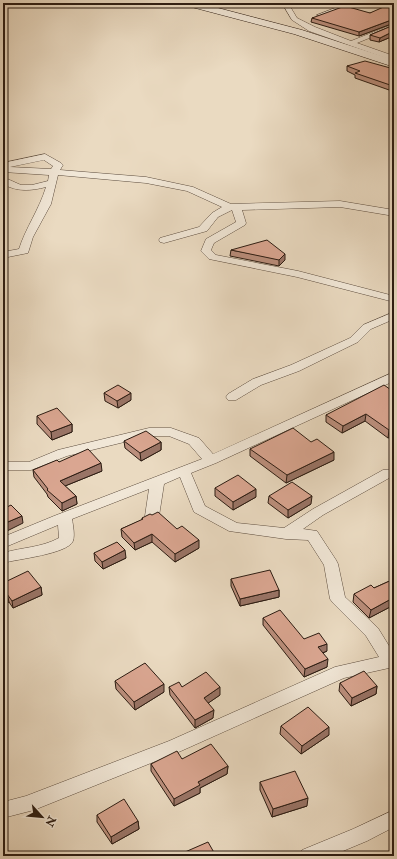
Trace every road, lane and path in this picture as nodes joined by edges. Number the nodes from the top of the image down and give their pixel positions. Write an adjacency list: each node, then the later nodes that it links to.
1 (7, 3): 5 (street)
2 (187, 3): 12 (street)
3 (285, 3): 6 (street)
4 (354, 3): 6 (street)
5 (3, 4)
6 (307, 20): 8 (street)
7 (394, 26): 8 (street)
8 (351, 43): 10 (street)
9 (388, 49): 10 (street)
10 (376, 52): 11 (street)
11 (394, 59)
12 (394, 64)
13 (3, 166): 15 (street)
14 (3, 169): 15 (street)
15 (54, 172): 17 (street); 18 (street)
16 (3, 180): 17 (street)
17 (52, 183): 21 (street)
18 (233, 206): 19 (street); 20 (street); 22 (street)
19 (394, 213)
20 (164, 240)
21 (3, 255)
22 (394, 299)
23 (394, 315): 25 (street)
24 (394, 376): 26 (street)
25 (232, 397)
26 (211, 460): 27 (street); 28 (street)
27 (3, 466)
28 (184, 471): 30 (street); 33 (street)
29 (394, 473): 33 (street)
30 (157, 481): 31 (street); 32 (street)
31 (152, 516)
32 (65, 517): 34 (street); 35 (street)
33 (286, 534): 36 (street)
34 (3, 543)
35 (3, 558)
36 (392, 662): 37 (street)
37 (3, 810)
38 (394, 818): 39 (street)
39 (309, 856)

